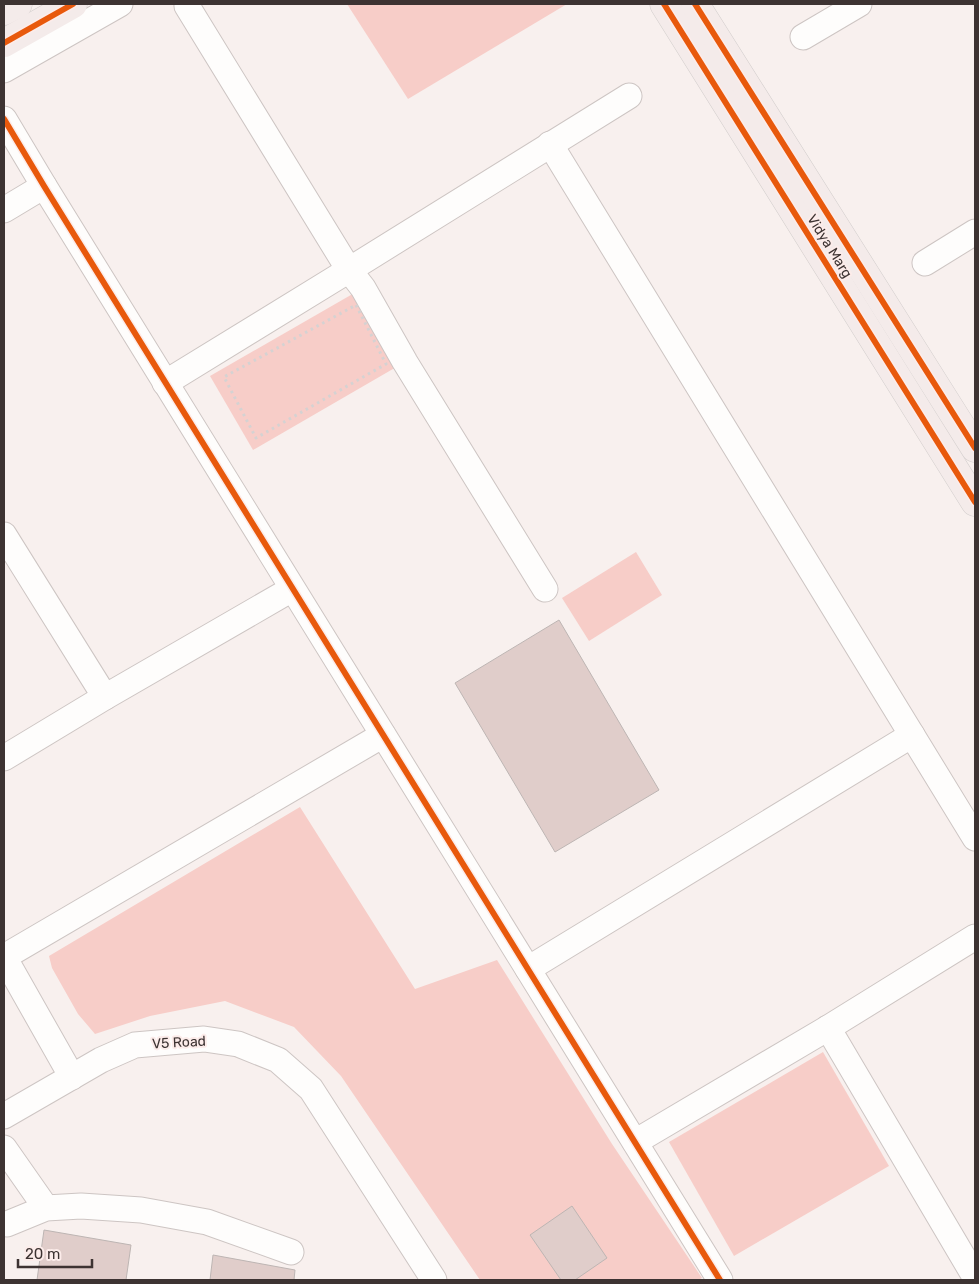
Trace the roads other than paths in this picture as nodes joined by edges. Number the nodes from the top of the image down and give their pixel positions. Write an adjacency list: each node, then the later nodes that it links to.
1 (18, 4): 8 (main road)
2 (74, 4): 10 (main road)
3 (120, 4): 11 (street)
4 (664, 4): 22 (main road, Vidya Marg)
5 (695, 4): 21 (main road, Vidya Marg)
6 (859, 4): 9 (street)
7 (187, 6): 19 (street)
8 (4, 11)
9 (803, 37)
10 (4, 43)
11 (4, 70)
12 (629, 96): 14 (street)
13 (4, 119): 15 (street)
14 (550, 144): 19 (street); 28 (street)
15 (44, 186): 16 (street); 20 (street)
16 (4, 210)
17 (975, 232): 18 (street)
18 (925, 262)
19 (349, 270): 20 (street); 24 (street)
20 (165, 382): 25 (street)
21 (975, 448)
22 (975, 502)
23 (4, 535): 26 (street)
24 (545, 588)
25 (292, 589): 26 (street); 27 (street)
26 (105, 697): 29 (street)
27 (383, 735): 32 (street); 33 (street)
28 (912, 735): 30 (street); 33 (street)
29 (4, 758)
30 (975, 838)
31 (975, 937): 34 (street)
32 (4, 957): 35 (street)
33 (528, 969): 37 (street)
34 (828, 1028): 37 (street); 42 (street)
35 (72, 1077): 36 (street, V5 Road); 43 (street, V5 Road)
36 (4, 1116)
37 (635, 1142): 44 (street)
38 (4, 1148): 39 (street)
39 (46, 1208): 40 (street); 41 (street)
40 (7, 1224)
41 (291, 1252)
42 (975, 1276)
43 (434, 1280)
44 (720, 1280)

